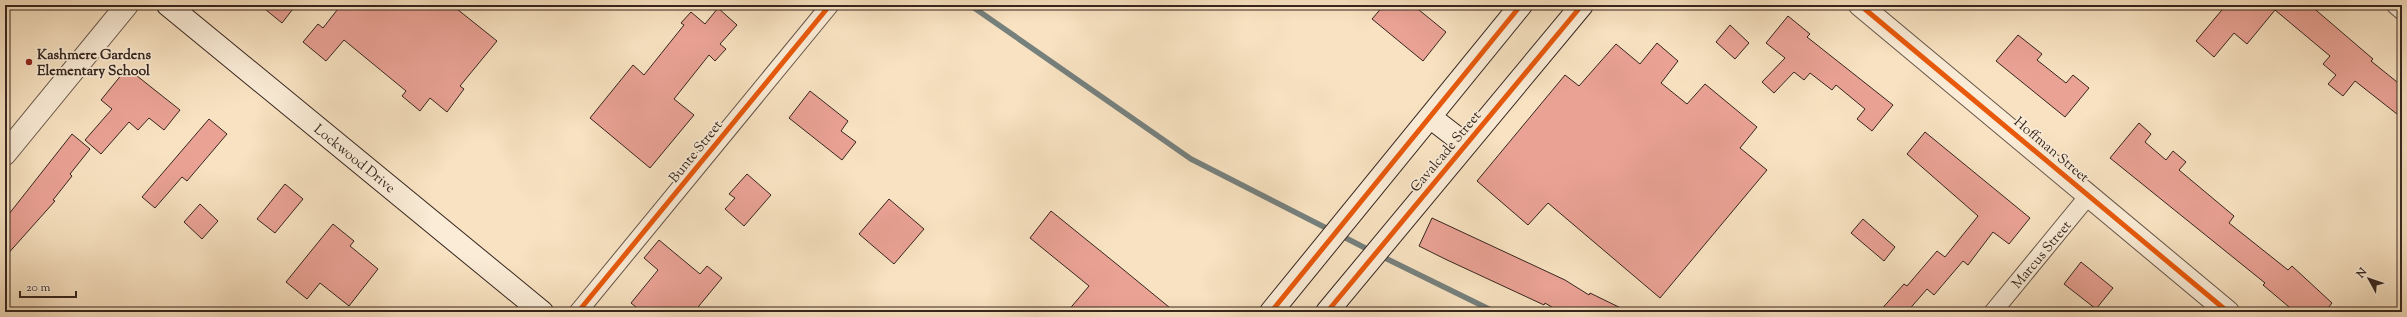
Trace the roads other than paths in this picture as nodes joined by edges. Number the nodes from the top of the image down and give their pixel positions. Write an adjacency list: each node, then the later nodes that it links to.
1 (127, 5): 11 (main road)
2 (168, 5): 13 (main road, Lockwood Drive)
3 (830, 5): 14 (street, Bunte Street)
4 (1521, 5): 9 (main road)
5 (1582, 5): 10 (main road, Cavalcade Street)
6 (1860, 5): 12 (main road, Hoffman Street)
7 (2395, 5): 8 (street)
8 (2402, 11)
9 (1430, 117): 10 (main road); 15 (main road)
10 (1466, 144): 16 (main road, Cavalcade Street)
11 (5, 154)
12 (2089, 195): 17 (street, Marcus Street); 18 (main road, Hoffman Street)
13 (542, 312)
14 (578, 312)
15 (1271, 312)
16 (1327, 312)
17 (1993, 312)
18 (2228, 312)

